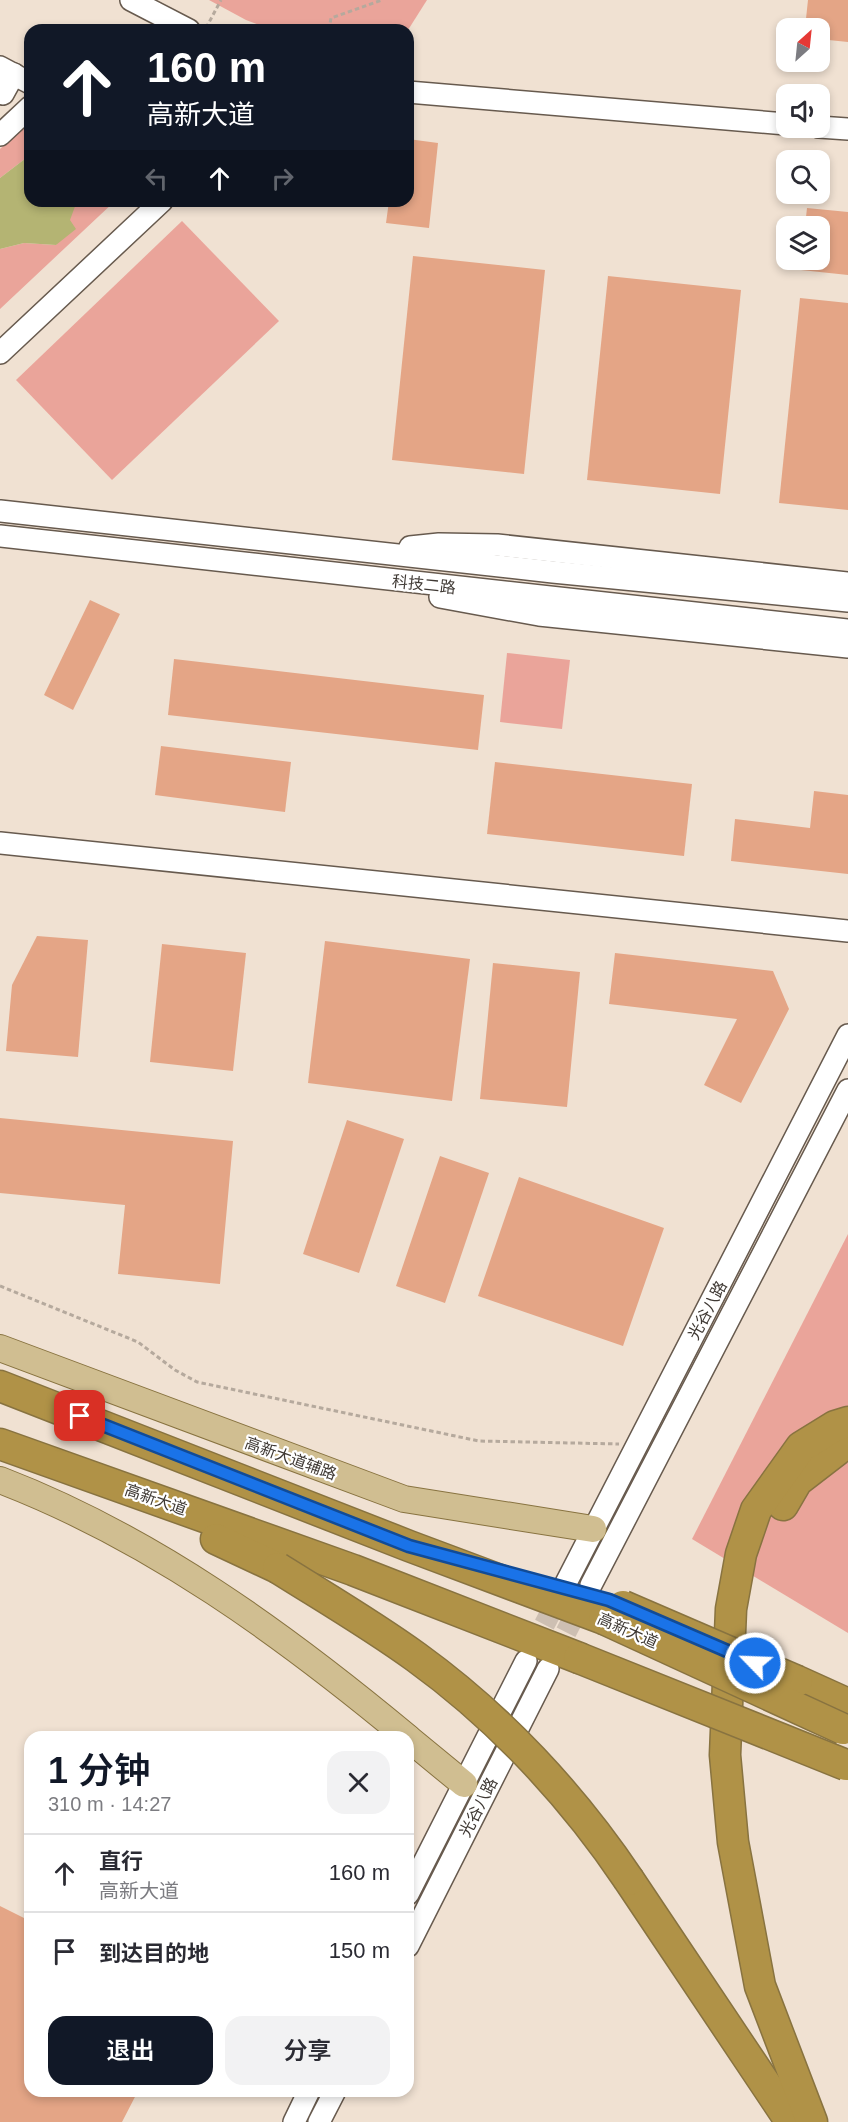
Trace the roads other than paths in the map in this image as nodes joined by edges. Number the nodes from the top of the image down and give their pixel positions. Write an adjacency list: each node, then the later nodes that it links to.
1 (131, 0): 2 (street)
2 (177, 24)
3 (15, 75): 5 (street)
4 (414, 93): 7 (street)
5 (3, 94)
6 (24, 113): 10 (street)
7 (776, 123)
8 (830, 128): 9 (street)
9 (848, 129)
10 (0, 135)
11 (156, 207): 12 (street)
12 (0, 353)
13 (0, 511): 15 (street, 科技二路)
14 (0, 536): 16 (street, 科技二路)
15 (374, 551): 17 (street); 18 (street, 科技二路)
16 (373, 578): 19 (street, 科技二路); 20 (street)
17 (848, 583)
18 (848, 601)
19 (848, 630)
20 (848, 647)
21 (0, 843): 22 (street)
22 (848, 931)
23 (848, 1035): 33 (street, 光谷八路)
24 (848, 1090): 35 (street, 光谷八路)
25 (0, 1348): 33 (main road, 高新大道辅路)
26 (0, 1386): 31 (highway)
27 (848, 1422): 50 (highway)
28 (848, 1445): 51 (highway)
29 (0, 1446): 32 (highway, 高新大道); 49 (highway, bridge)
30 (0, 1480): 39 (main road)
31 (250, 1482): 32 (highway); 35 (highway)
32 (232, 1526): 41 (highway, 高新大道, bridge)
33 (593, 1529): 34 (street, 光谷八路)
34 (566, 1583)
35 (601, 1601): 38 (highway, 高新大道, bridge); 38 (highway, bridge)
36 (526, 1660): 42 (street, 光谷八路)
37 (548, 1669): 44 (street, 光谷八路)
38 (846, 1722)
39 (398, 1731)
40 (414, 1744): 42 (main road)
41 (847, 1766)
42 (464, 1784): 43 (street, 光谷八路)
43 (414, 1882)
44 (414, 1934)
45 (306, 2097): 47 (street)
46 (332, 2097): 48 (street)
47 (294, 2122)
48 (319, 2122)
49 (791, 2122)
50 (812, 2122)
51 (832, 2122)

